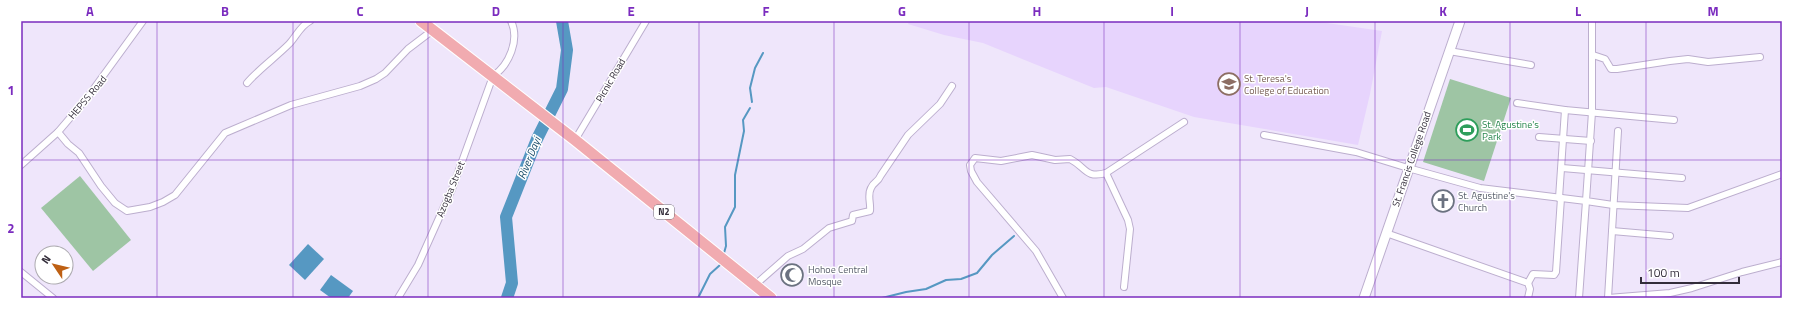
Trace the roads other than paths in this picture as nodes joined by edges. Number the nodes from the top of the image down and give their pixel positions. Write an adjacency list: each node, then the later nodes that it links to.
1 (143, 21): 22 (street, HEPSS Road)
2 (310, 21): 14 (street)
3 (421, 21): 8 (highway, N2)
4 (511, 21): 13 (street)
5 (646, 21): 26 (street, Picnic Road)
6 (1460, 21): 9 (main road, St. Francis College Road)
7 (1592, 21): 10 (street)
8 (433, 30): 13 (highway, N2); 22 (street)
9 (1449, 51): 12 (street); 29 (main road, St. Francis College Road)
10 (1593, 56): 11 (street); 18 (street)
11 (1760, 57)
12 (1531, 65)
13 (493, 76): 26 (highway, N2); 49 (street, Azogba Street)
14 (247, 83)
15 (952, 86): 45 (street)
16 (1517, 103): 17 (street)
17 (1565, 110): 18 (street); 25 (street)
18 (1592, 112): 19 (street); 27 (street)
19 (1674, 120)
20 (1184, 122): 32 (street)
21 (1618, 131): 33 (street)
22 (58, 132): 28 (street, HEPSS Road)
23 (1264, 135): 29 (street)
24 (1540, 137): 25 (street)
25 (1562, 139): 27 (street); 30 (street)
26 (575, 140): 45 (highway, N2)
27 (1591, 141): 31 (street)
28 (21, 164)
29 (1408, 168): 36 (street); 40 (main road, St. Francis College Road)
30 (1562, 168): 31 (street); 36 (street)
31 (1588, 171): 33 (street); 37 (street)
32 (1106, 173): 46 (street); 51 (street)
33 (1615, 173): 35 (street); 38 (street)
34 (1782, 174): 38 (street)
35 (1682, 178)
36 (1560, 198): 37 (street); 44 (street)
37 (1586, 201): 38 (street); 54 (street)
38 (1613, 205): 39 (street)
39 (1612, 231): 41 (street); 55 (street)
40 (1386, 232): 44 (street); 52 (main road, St. Francis College Road)
41 (1670, 236)
42 (1782, 262): 47 (street)
43 (21, 272): 48 (street)
44 (1528, 284): 53 (street)
45 (755, 285): 50 (highway, N2)
46 (1124, 287)
47 (1670, 295): 55 (street)
48 (53, 298)
49 (398, 298)
50 (771, 298)
51 (1063, 298)
52 (1364, 298)
53 (1528, 298)
54 (1579, 298)
55 (1608, 298)

